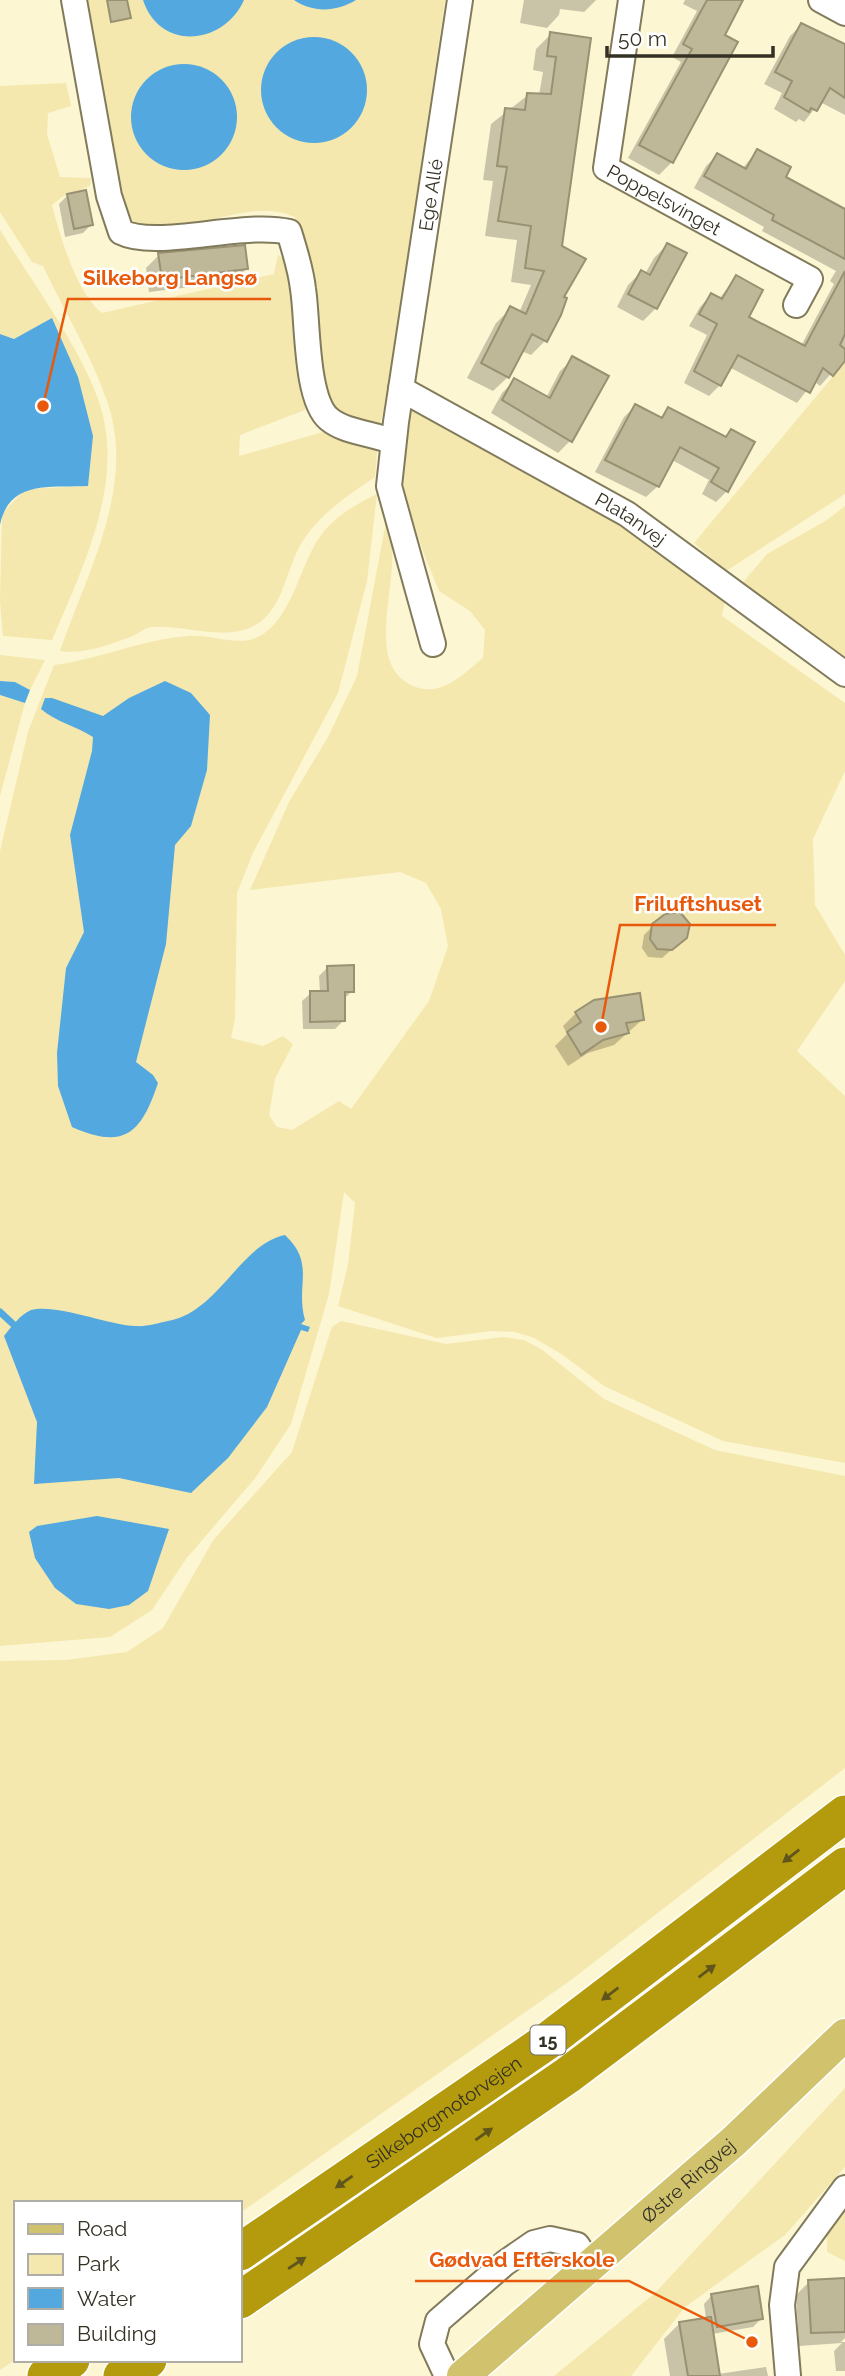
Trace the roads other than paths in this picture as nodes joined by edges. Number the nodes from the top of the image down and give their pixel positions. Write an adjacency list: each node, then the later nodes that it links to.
1 (74, 0): 8 (street)
2 (460, 0): 7 (street, Ege Allé)
3 (631, 0): 6 (street, Poppelsvinget)
4 (821, 0): 5 (street)
5 (845, 13)
6 (796, 305)
7 (401, 388): 8 (street, Ege Allé); 10 (street, Platanvej)
8 (393, 442): 9 (street, Ege Allé)
9 (433, 644)
10 (845, 674)
11 (845, 1814): 15 (highway, Silkeborgmotorvejen / 15, one-way to 15)
12 (845, 1866): 17 (highway, 15, one-way to 12)
13 (845, 2035): 16 (main road, Østre Ringvej)
14 (845, 2188): 24 (street)
15 (242, 2251)
16 (592, 2267): 22 (street); 23 (main road, Østre Ringvej)
17 (242, 2299)
18 (68, 2362): 20 (highway)
19 (145, 2362): 21 (highway)
20 (46, 2376)
21 (122, 2376)
22 (447, 2376)
23 (463, 2376)
24 (788, 2376)

